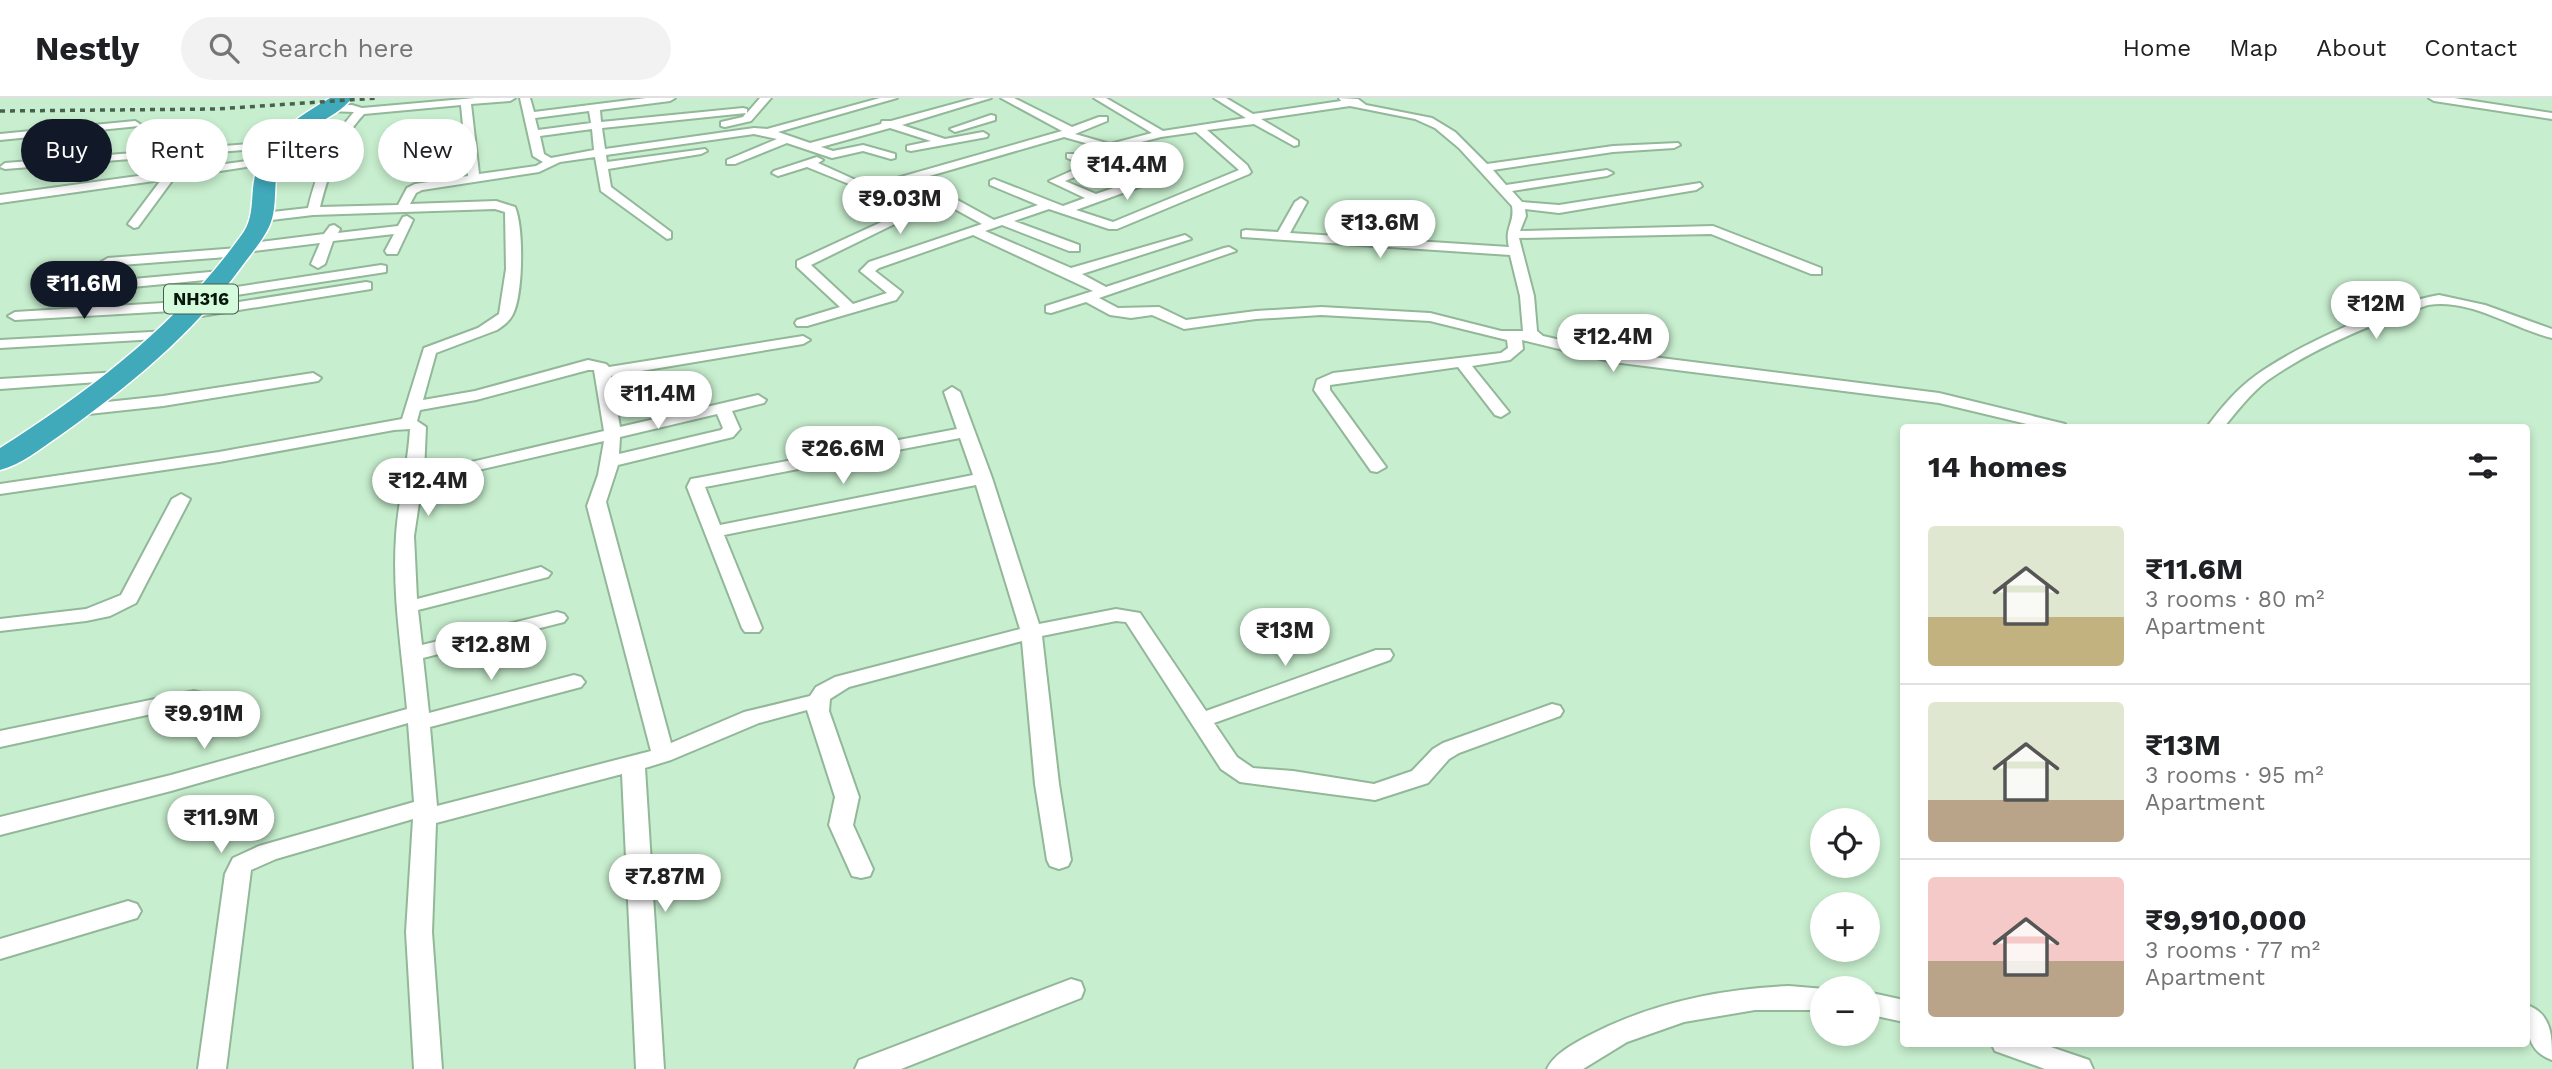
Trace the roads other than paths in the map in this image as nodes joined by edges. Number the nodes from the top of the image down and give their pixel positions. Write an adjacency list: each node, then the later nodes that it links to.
1 (510, 98): 15 (street)
2 (525, 98): 21 (street)
3 (670, 98): 18 (street)
4 (766, 98): 20 (street)
5 (892, 98): 19 (street)
6 (986, 98): 28 (street)
7 (1006, 98): 33 (street)
8 (1098, 98): 35 (street)
9 (1219, 98): 24 (street)
10 (1387, 98): 13 (street)
11 (2434, 98): 14 (street)
12 (2495, 98): 16 (street)
13 (1348, 101): 24 (street); 57 (street)
14 (2468, 101): 22 (street)
15 (466, 102): 17 (street); 26 (street)
16 (2541, 102)
17 (344, 106): 25 (highway); 78 (street)
18 (594, 107): 21 (street); 30 (street)
19 (845, 110): 28 (street); 32 (street)
20 (754, 111): 30 (street); 43 (street)
21 (530, 116): 34 (street)
22 (2552, 116)
23 (991, 118): 38 (street)
24 (1255, 118): 31 (street); 41 (street)
25 (316, 119)
26 (468, 119)
27 (1102, 119): 33 (street)
28 (888, 124): 38 (street); 44 (street)
29 (126, 125): 37 (street)
30 (595, 125): 34 (street); 43 (street)
31 (1198, 128): 35 (street); 75 (street)
32 (767, 132): 39 (street); 43 (street)
33 (1068, 132): 35 (street); 70 (street)
34 (534, 134): 46 (street)
35 (1161, 134)
36 (983, 135): 40 (street)
37 (0, 137)
38 (929, 137): 40 (street)
39 (786, 139): 44 (street); 53 (street)
40 (945, 142): 45 (street)
41 (1294, 143)
42 (1674, 145): 57 (street)
43 (599, 147): 46 (street); 52 (street); 56 (street)
44 (809, 147): 49 (street)
45 (911, 148)
46 (537, 150): 52 (street)
47 (701, 151): 56 (street)
48 (242, 155): 55 (street)
49 (832, 155): 50 (street); 54 (street)
50 (891, 156)
51 (1071, 156): 72 (street)
52 (549, 161): 61 (street)
53 (731, 162)
54 (807, 163): 59 (street); 70 (street)
55 (5, 166)
56 (603, 166): 86 (street)
57 (1483, 168): 69 (street)
58 (1176, 170): 72 (street)
59 (778, 173)
60 (1607, 173): 69 (street)
61 (477, 178)
62 (126, 180): 71 (street)
63 (165, 182): 81 (street)
64 (268, 182): 79 (highway, NH316)
65 (452, 182): 76 (street)
66 (994, 183): 75 (street)
67 (1696, 187): 74 (street)
68 (926, 188): 80 (street)
69 (1503, 189): 74 (street)
70 (867, 190): 107 (street)
71 (0, 198)
72 (1095, 198): 75 (street)
73 (1301, 202): 87 (street)
74 (1518, 205): 85 (street)
75 (1056, 207): 80 (street)
76 (409, 208): 77 (street); 82 (street); 126 (street)
77 (351, 210): 78 (street); 88 (street)
78 (313, 211): 79 (street)
79 (263, 217): 91 (highway, NH316)
80 (997, 222): 83 (street); 90 (street)
81 (134, 224)
82 (401, 229): 88 (street); 92 (street)
83 (972, 230): 99 (street); 107 (street)
84 (1246, 234): 87 (street)
85 (1512, 234): 94 (street); 98 (street)
86 (667, 235)
87 (1282, 236): 94 (street)
88 (328, 238): 91 (street); 96 (street)
89 (1185, 239): 99 (street)
90 (1074, 248)
91 (242, 250): 95 (street); 100 (highway, NH316)
92 (391, 251)
93 (1229, 251): 103 (street)
94 (1516, 251): 113 (street)
95 (108, 262)
96 (318, 264)
97 (380, 269): 105 (street)
98 (1816, 271)
99 (1070, 273): 103 (street)
100 (221, 275): 101 (street); 105 (highway, NH316)
101 (122, 284)
102 (366, 286): 105 (street)
103 (1105, 292): 104 (street)
104 (1087, 298): 106 (street); 112 (street)
105 (196, 305): 108 (street); 111 (highway, NH316)
106 (1051, 309)
107 (851, 310): 109 (street)
108 (15, 316)
109 (802, 323)
110 (2552, 334): 128 (street)
111 (170, 335): 115 (street); 118 (highway, NH316)
112 (1514, 336): 113 (street); 116 (street)
113 (1532, 336): 127 (street)
114 (803, 340): 117 (street)
115 (0, 344)
116 (1462, 363): 125 (street); 133 (street)
117 (602, 373): 126 (street); 130 (street)
118 (121, 377): 120 (street); 124 (highway, NH316)
119 (313, 378): 124 (street)
120 (0, 384)
121 (952, 391): 129 (street)
122 (758, 400): 123 (street)
123 (723, 408): 130 (street); 132 (street)
124 (79, 410): 131 (highway, NH316)
125 (1501, 412)
126 (411, 415): 135 (street); 136 (street)
127 (2047, 424)
128 (2218, 424)
129 (966, 432): 134 (street); 138 (street)
130 (613, 435): 132 (street); 135 (street)
131 (0, 461)
132 (609, 462): 154 (street)
133 (1377, 467)
134 (983, 478): 138 (street); 144 (street)
135 (414, 480): 140 (street)
136 (0, 489)
137 (181, 499): 142 (street)
138 (712, 532): 143 (street)
139 (541, 573): 140 (street)
140 (408, 607): 145 (street)
141 (557, 618): 145 (street)
142 (0, 625)
143 (752, 628)
144 (1031, 632): 149 (street); 152 (street); 158 (street)
145 (412, 654): 151 (street)
146 (1383, 655): 152 (street)
147 (574, 682): 151 (street)
148 (194, 698): 153 (street)
149 (817, 701): 154 (street); 159 (street)
150 (1552, 710): 152 (street)
151 (418, 718): 156 (street); 157 (street)
152 (1202, 720)
153 (0, 738)
154 (663, 755): 155 (street)
155 (633, 763): 156 (street); 171 (street)
156 (425, 813): 169 (street); 170 (street)
157 (0, 826)
158 (1059, 860)
159 (861, 869)
160 (128, 911): 161 (street)
161 (0, 948)
162 (1071, 990): 172 (street)
163 (1810, 999): 173 (street)
164 (1880, 1006): 165 (street)
165 (1900, 1010)
166 (2530, 1020): 168 (street)
167 (2016, 1047): 174 (street)
168 (2552, 1048)
169 (212, 1069)
170 (428, 1069)
171 (650, 1069)
172 (869, 1069)
173 (1561, 1069)
174 (2079, 1069)

